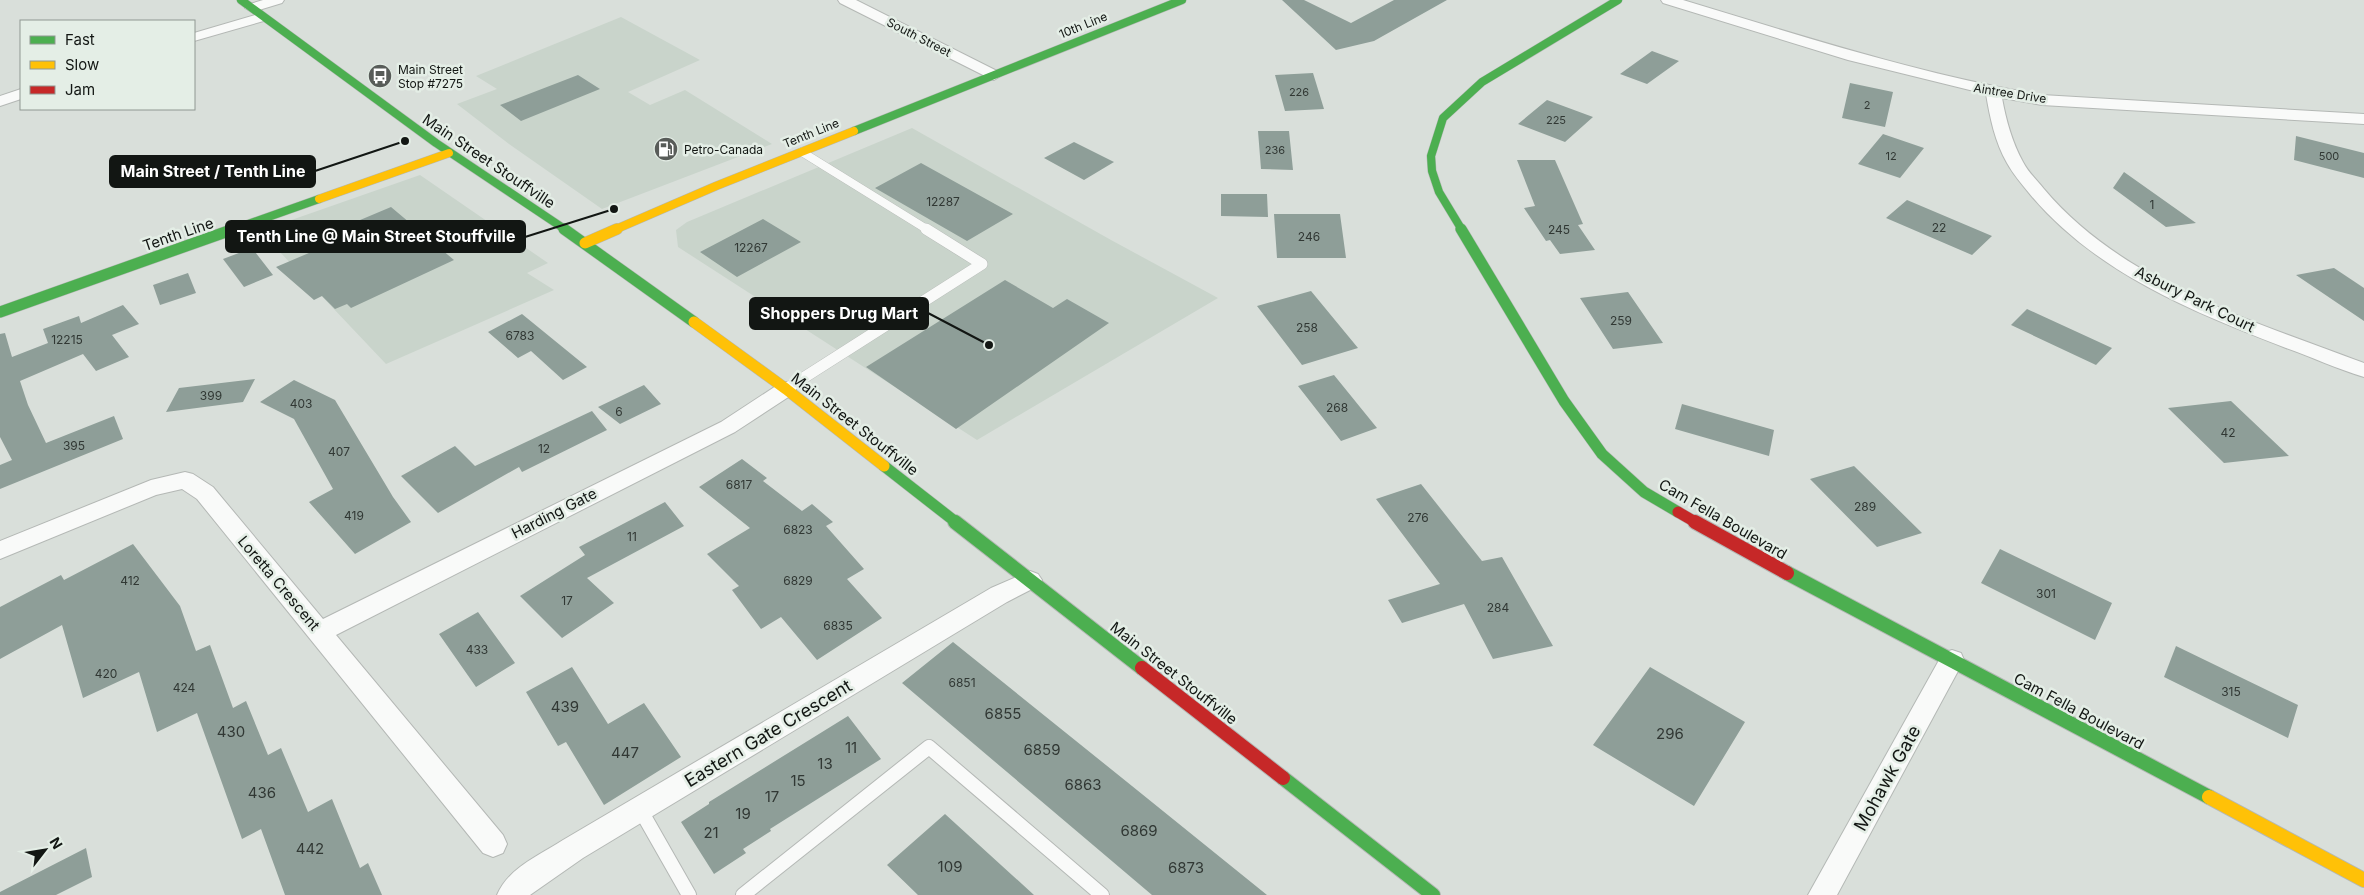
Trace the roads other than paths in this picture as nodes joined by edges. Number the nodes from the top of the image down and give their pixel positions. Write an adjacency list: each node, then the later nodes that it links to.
1 (277, 0): 6 (street)
2 (845, 0): 8 (street, South Street)
3 (1182, 0): 8 (main road, 10th Line)
4 (1618, 0): 22 (main road, Cam Fella Boulevard)
5 (1668, 0): 9 (street, Aintree Drive)
6 (252, 8): 7 (street); 14 (main road, Main Street Stouffville)
7 (195, 36)
8 (994, 75): 13 (main road, Tenth Line)
9 (1993, 93): 12 (street, Aintree Drive); 17 (street, Asbury Park Court)
10 (20, 94): 11 (street)
11 (0, 100)
12 (2364, 119)
13 (802, 152): 15 (main road, Tenth Line); 18 (lane)
14 (449, 153): 15 (main road, Main Street Stouffville); 16 (main road, Tenth Line)
15 (585, 243): 18 (main road, Main Street Stouffville)
16 (0, 312)
17 (2364, 370)
18 (786, 389): 20 (main road, Main Street Stouffville); 21 (street, Harding Gate)
19 (0, 550): 21 (street, Loretta Crescent)
20 (1030, 580): 23 (street, Eastern Gate Crescent); 30 (main road, Main Street Stouffville)
21 (320, 632): 24 (street, Loretta Crescent)
22 (1952, 660): 25 (main road, Cam Fella Boulevard); 31 (street, Mohawk Gate)
23 (640, 809): 26 (street, Eastern Gate Crescent); 27 (lane)
24 (494, 844)
25 (2364, 880)
26 (511, 895)
27 (689, 895)
28 (743, 895): 29 (lane)
29 (1102, 895)
30 (1433, 895)
31 (1822, 895)

